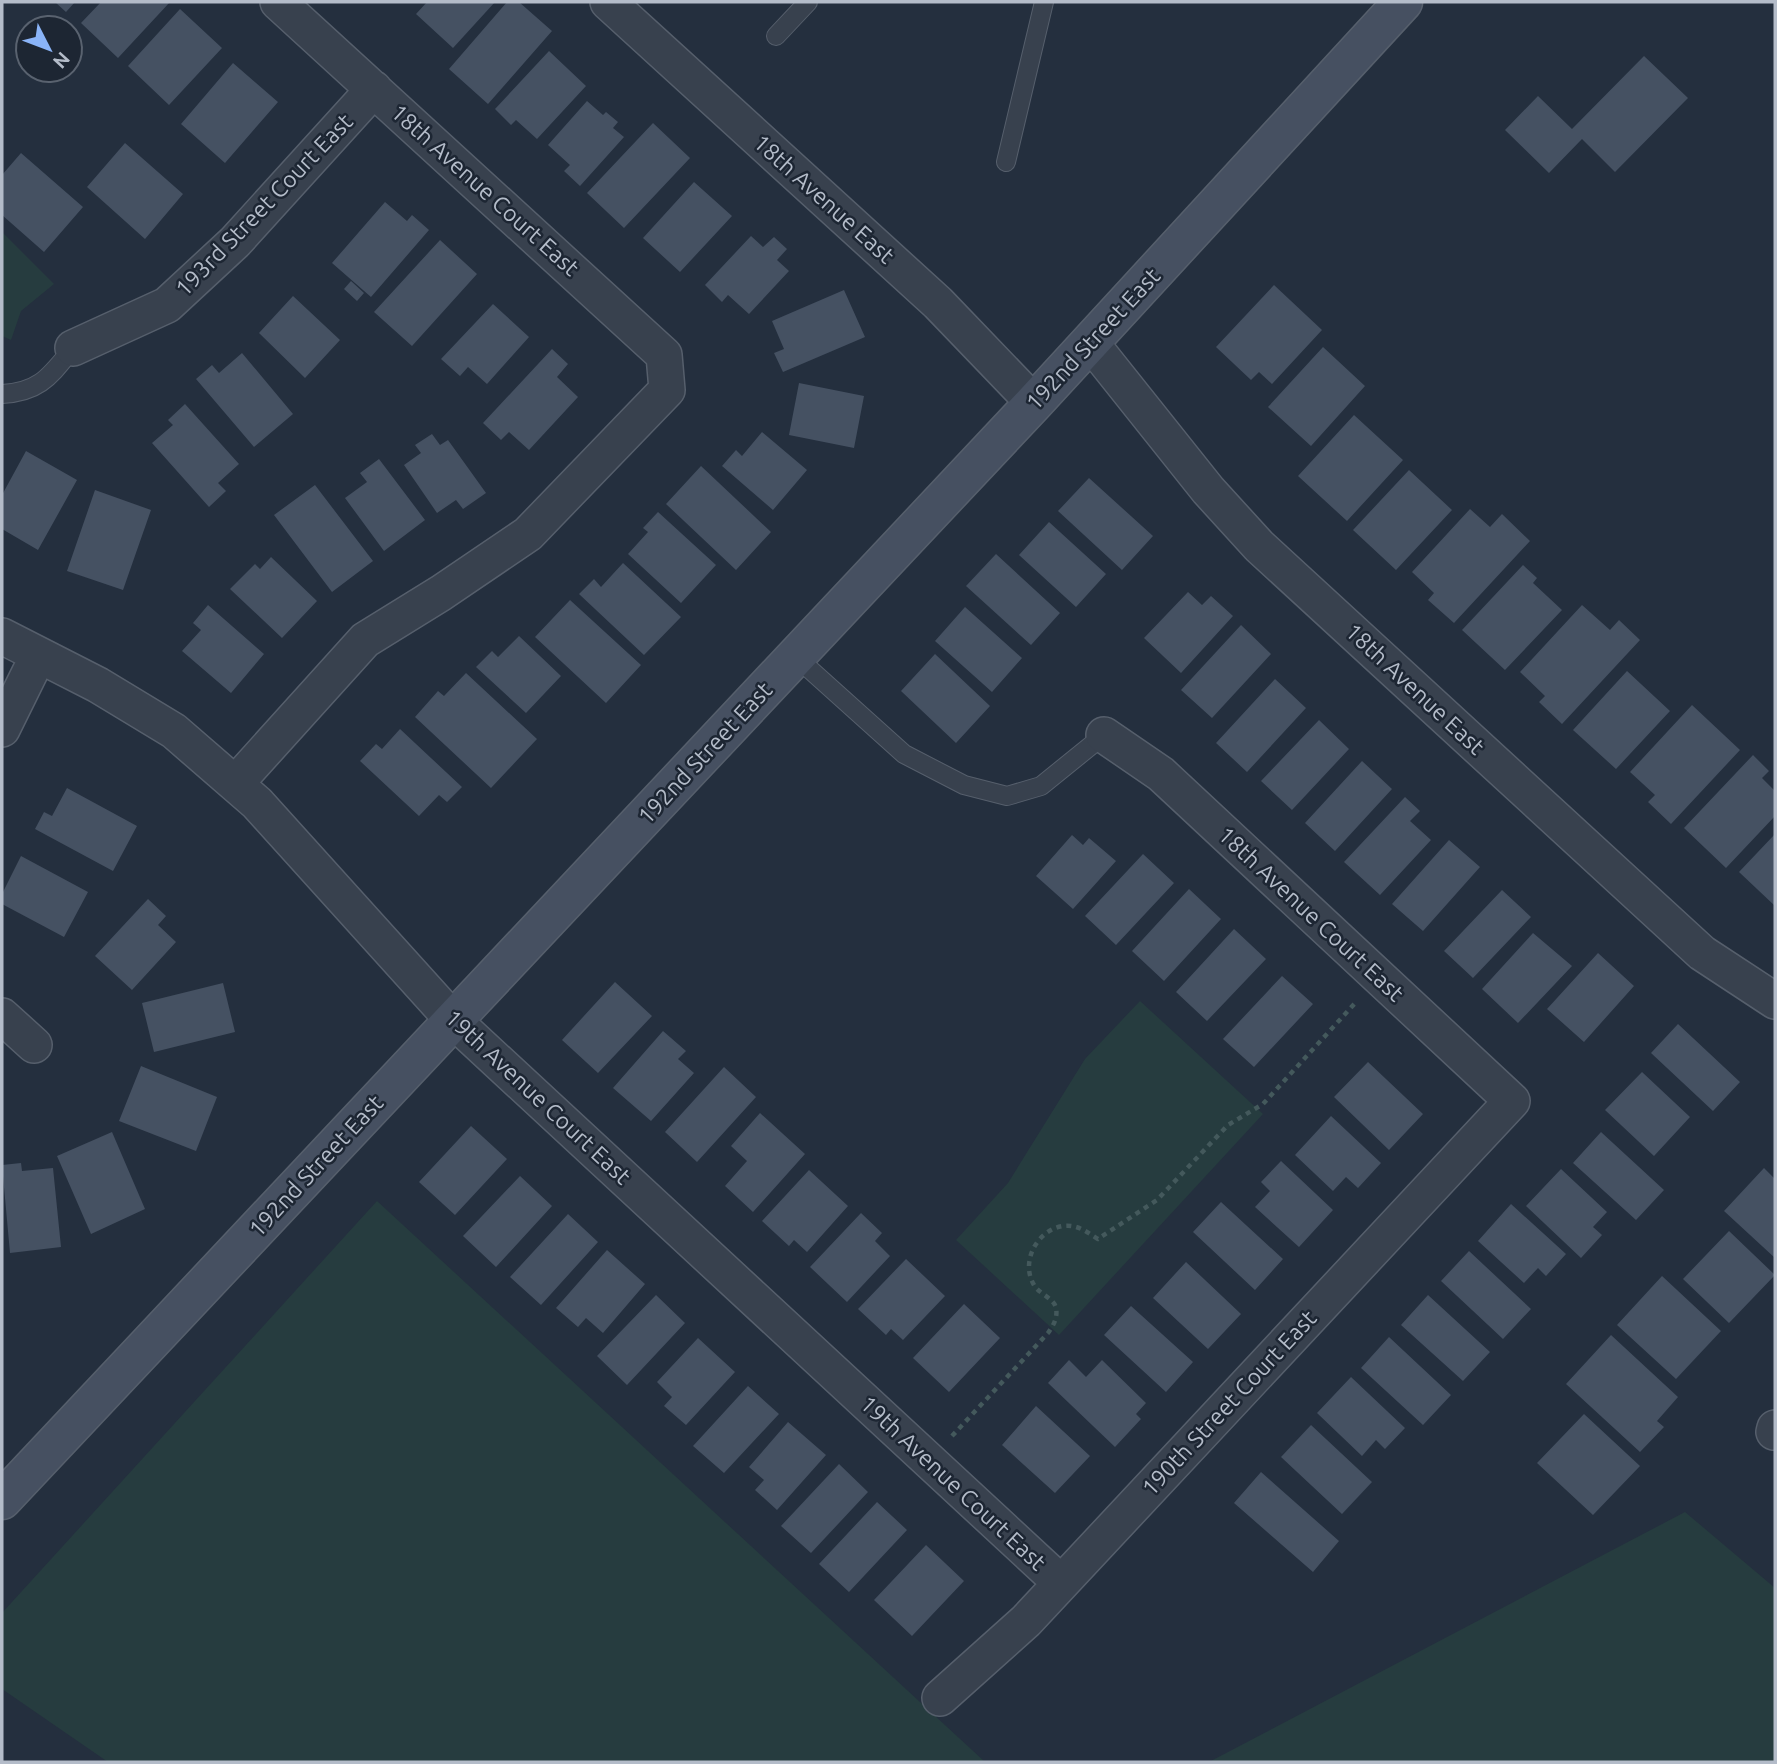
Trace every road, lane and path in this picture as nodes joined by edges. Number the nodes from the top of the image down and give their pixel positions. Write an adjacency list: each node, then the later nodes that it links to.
1 (278, 2): 7 (street, 18th Avenue Court East)
2 (608, 2): 12 (street, 18th Avenue East)
3 (808, 2): 6 (lane)
4 (1044, 2): 8 (lane)
5 (1403, 2): 9 (street, 192nd Street East)
6 (776, 36)
7 (374, 89): 10 (street, 193rd Street Court East); 18 (street, 18th Avenue Court East)
8 (1006, 162)
9 (1090, 342): 12 (street, 192nd Street East); 20 (street, 18th Avenue East)
10 (72, 348): 11 (lane)
11 (2, 394)
12 (1034, 403): 15 (street, 192nd Street East)
13 (2, 636): 14 (street, 19th Avenue Court East)
14 (38, 656): 16 (street); 18 (street, 19th Avenue Court East)
15 (795, 656): 17 (lane); 22 (street, 192nd Street East)
16 (2, 729)
17 (1104, 735): 19 (street, 18th Avenue Court East)
18 (235, 784): 22 (street, 19th Avenue Court East)
19 (1378, 977): 24 (street, 18th Avenue Court East); 25 (path)
20 (1775, 1002)
21 (2, 1016): 23 (street)
22 (453, 1020): 25 (street, 19th Avenue Court East); 26 (street, 192nd Street East)
23 (34, 1045)
24 (1511, 1101): 27 (street, 190th Street Court East)
25 (929, 1461): 27 (street, 19th Avenue Court East)
26 (2, 1500)
27 (1061, 1583): 28 (street, 190th Street Court East)
28 (940, 1698)

